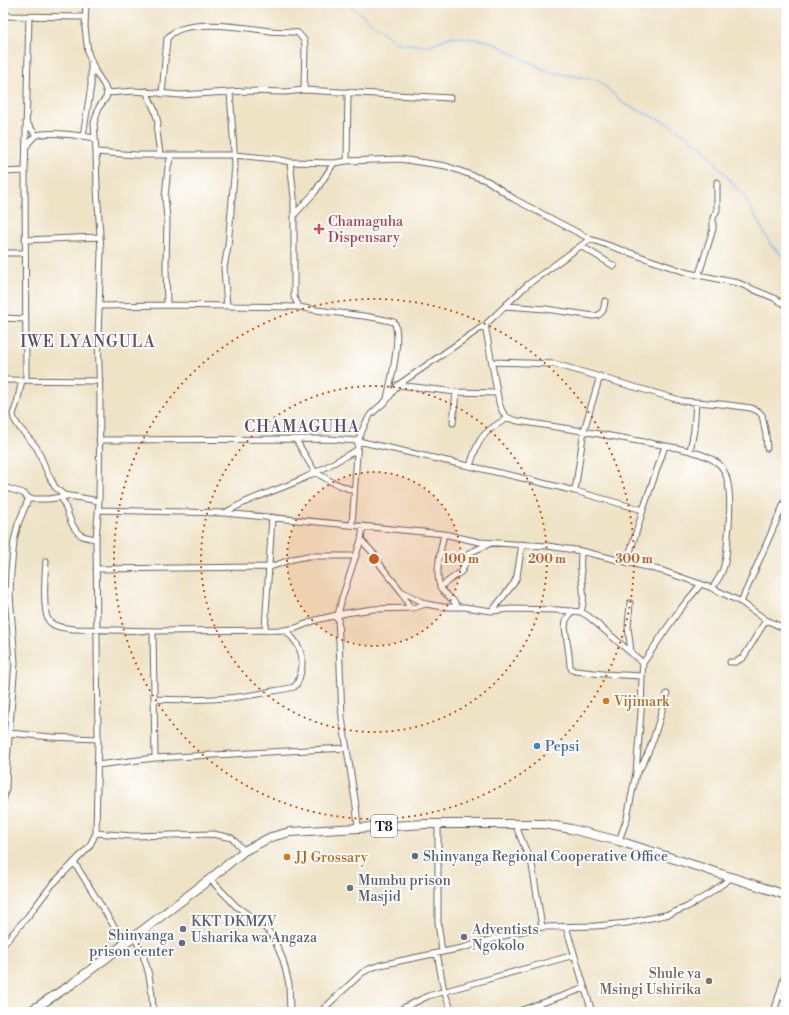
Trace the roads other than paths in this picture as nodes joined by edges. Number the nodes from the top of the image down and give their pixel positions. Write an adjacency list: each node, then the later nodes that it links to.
1 (86, 3): 4 (street)
2 (3, 16): 3 (street)
3 (28, 16): 4 (street); 13 (street)
4 (85, 17): 5 (street)
5 (91, 62): 10 (street); 15 (street)
6 (304, 90): 8 (street); 9 (street); 11 (street)
7 (146, 91): 10 (street); 11 (street); 19 (street)
8 (230, 92): 11 (street); 20 (street)
9 (348, 92): 12 (street); 22 (street)
10 (107, 93): 16 (street)
11 (162, 94)
12 (450, 98)
13 (26, 122): 14 (street); 17 (street)
14 (36, 135): 15 (street); 17 (street)
15 (83, 136): 16 (street)
16 (95, 138): 18 (street)
17 (26, 147): 25 (street)
18 (96, 152): 19 (street); 29 (street)
19 (160, 154): 21 (street)
20 (234, 155): 21 (street); 23 (street); 41 (street)
21 (171, 156): 38 (street)
22 (347, 161): 24 (street); 30 (street)
23 (290, 162): 24 (street); 28 (street)
24 (334, 163): 28 (street)
25 (25, 170): 26 (street); 31 (street)
26 (3, 172)
27 (717, 182): 36 (street)
28 (294, 215): 43 (street)
29 (100, 237): 31 (street); 40 (street)
30 (590, 239): 32 (street); 36 (street)
31 (25, 240): 33 (street)
32 (581, 246): 35 (street); 42 (street)
33 (25, 252): 34 (street); 45 (street)
34 (3, 253)
35 (614, 266)
36 (698, 274): 39 (street)
37 (604, 301): 42 (street)
38 (167, 305): 40 (street); 41 (street)
39 (786, 305)
40 (99, 306): 51 (street)
41 (227, 306): 43 (street)
42 (506, 306): 46 (street)
43 (299, 307): 55 (street)
44 (3, 318): 45 (street)
45 (25, 319): 50 (street)
46 (485, 325): 47 (street); 52 (street)
47 (492, 362): 48 (street); 54 (street)
48 (600, 376): 56 (street); 59 (street)
49 (3, 380): 50 (street)
50 (24, 380): 51 (street); 72 (street)
51 (100, 380): 60 (street)
52 (398, 385): 53 (street); 55 (street)
53 (456, 392): 54 (street); 58 (street)
54 (497, 393): 57 (street)
55 (387, 400): 62 (street)
56 (696, 402): 64 (street); 66 (street)
57 (508, 418): 59 (street); 67 (street)
58 (452, 423)
59 (584, 430): 63 (street); 71 (street)
60 (99, 440): 61 (street); 76 (street)
61 (296, 440): 62 (street); 68 (street)
62 (358, 441): 65 (street); 67 (street)
63 (665, 446): 66 (street); 78 (street)
64 (767, 448)
65 (357, 450): 68 (street); 70 (street)
66 (690, 451): 96 (street)
67 (470, 466): 71 (street)
68 (315, 472): 70 (street); 79 (street)
69 (3, 487): 74 (street)
70 (354, 491): 81 (street)
71 (575, 491): 78 (street)
72 (67, 496): 73 (street); 76 (street)
73 (61, 497): 74 (street); 84 (street)
74 (30, 499): 119 (street)
75 (786, 499): 98 (street)
76 (99, 501): 77 (street)
77 (98, 510): 79 (street); 84 (street)
78 (643, 510): 91 (street)
79 (224, 513): 80 (street)
80 (272, 517): 81 (street); 92 (street)
81 (352, 524): 82 (street)
82 (362, 526): 83 (street); 85 (street)
83 (444, 534): 86 (street); 95 (street)
84 (96, 539): 93 (street)
85 (360, 540): 89 (street); 97 (street)
86 (494, 543): 87 (street); 95 (street)
87 (522, 544): 88 (street); 103 (street)
88 (581, 551): 91 (street); 105 (street)
89 (356, 556): 92 (street); 106 (street)
90 (46, 561): 110 (street)
91 (627, 562): 94 (street)
92 (270, 567): 93 (street); 108 (street)
93 (96, 569): 110 (street)
94 (701, 584): 96 (street); 115 (street)
95 (440, 586): 101 (street)
96 (712, 588): 98 (street)
97 (402, 593): 100 (street); 102 (street)
98 (741, 602): 107 (street)
99 (630, 603): 113 (street)
100 (426, 604): 101 (street); 102 (street)
101 (458, 607): 103 (street)
102 (410, 608): 106 (street)
103 (492, 611): 104 (street)
104 (572, 611): 105 (street); 116 (street)
105 (581, 612): 113 (street)
106 (338, 615): 111 (street); 121 (street)
107 (766, 620): 109 (street); 114 (street)
108 (265, 629): 111 (street); 112 (street)
109 (786, 629)
110 (96, 630): 112 (street); 120 (street)
111 (285, 630): 118 (street)
112 (153, 631): 118 (street)
113 (631, 652): 115 (street)
114 (730, 662)
115 (643, 664): 116 (street)
116 (642, 676): 124 (street)
117 (666, 694): 124 (street)
118 (154, 699): 122 (street)
119 (9, 734): 120 (street); 125 (street)
120 (98, 739): 123 (street)
121 (347, 748): 122 (street); 128 (street)
122 (154, 758): 123 (street)
123 (97, 765): 129 (street)
124 (636, 773): 130 (street)
125 (3, 802)
126 (438, 824): 127 (highway, T8); 128 (highway, T8); 141 (street)
127 (515, 824): 130 (highway, T8); 136 (street)
128 (358, 827): 131 (highway, T8)
129 (96, 833): 131 (street); 132 (street)
130 (619, 841): 133 (highway, T8)
131 (244, 851): 134 (highway, T8)
132 (74, 862): 139 (street); 140 (street)
133 (731, 878): 135 (highway, T8); 137 (street)
134 (210, 879): 138 (highway, T8); 151 (street)
135 (786, 895)
136 (542, 927): 137 (street); 141 (street)
137 (566, 927): 142 (street)
138 (134, 936): 140 (highway, T8); 150 (street)
139 (3, 944)
140 (125, 944): 149 (highway, T8)
141 (439, 953): 145 (street); 152 (street)
142 (574, 955): 144 (street); 145 (street)
143 (786, 973): 146 (street)
144 (585, 988): 148 (street); 157 (street)
145 (444, 991): 153 (street); 154 (street)
146 (779, 996): 147 (street); 158 (street)
147 (786, 999)
148 (536, 1005): 155 (street); 156 (street)
149 (29, 1012)
150 (153, 1012)
151 (290, 1012)
152 (320, 1012)
153 (395, 1012)
154 (452, 1012)
155 (516, 1012)
156 (538, 1012)
157 (593, 1012)
158 (774, 1012)

